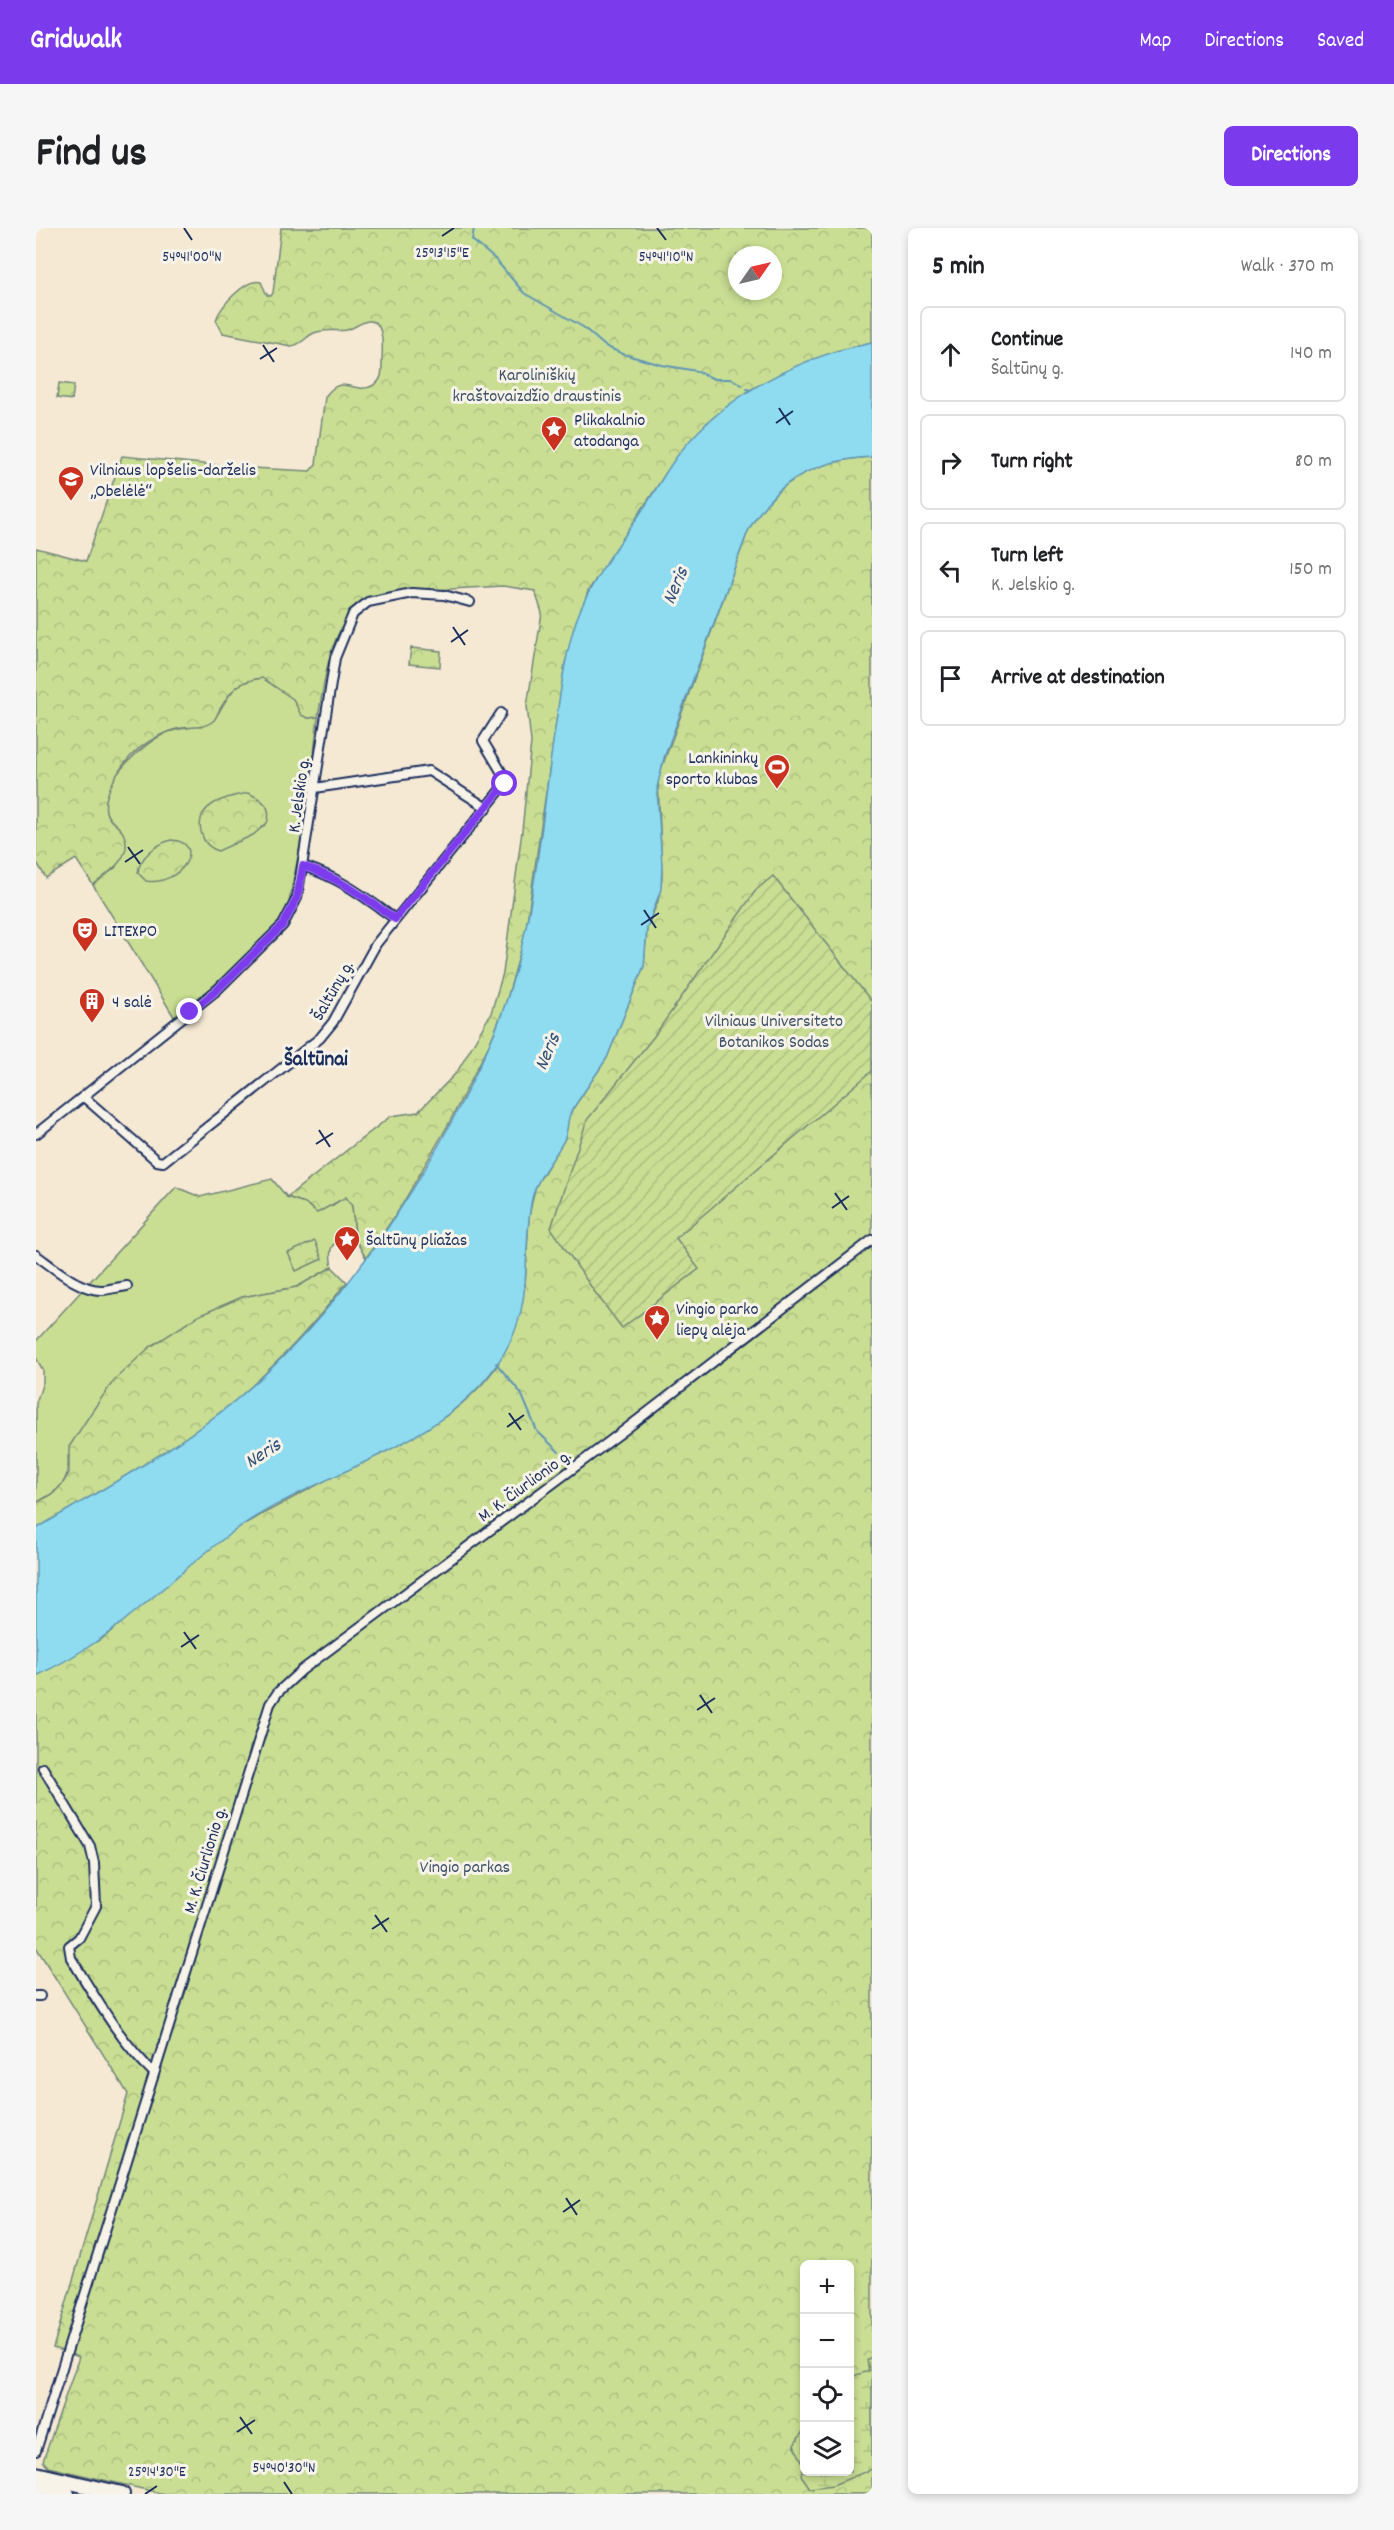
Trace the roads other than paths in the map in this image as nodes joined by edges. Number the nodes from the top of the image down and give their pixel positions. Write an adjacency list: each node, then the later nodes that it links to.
1 (470, 602): 3 (street, K. Jelskio g.)
2 (501, 713): 4 (street, Šaltūnų g.)
3 (315, 788): 4 (street); 5 (street, K. Jelskio g.)
4 (487, 808): 6 (street, Šaltūnų g.)
5 (303, 866): 6 (street); 7 (street, K. Jelskio g.)
6 (395, 919): 7 (street, Šaltūnų g.)
7 (85, 1098): 8 (street, K. Jelskio g.)
8 (36, 1134)
9 (872, 1240): 13 (street, M. K. Čiurlionio g.)
10 (36, 1255): 11 (street)
11 (127, 1286)
12 (43, 1768): 13 (street)
13 (154, 2073): 14 (street, M. K. Čiurlionio g.)
14 (36, 2451)
15 (36, 2474): 18 (highway)
16 (36, 2487): 17 (highway)
17 (67, 2494)
18 (122, 2494)

